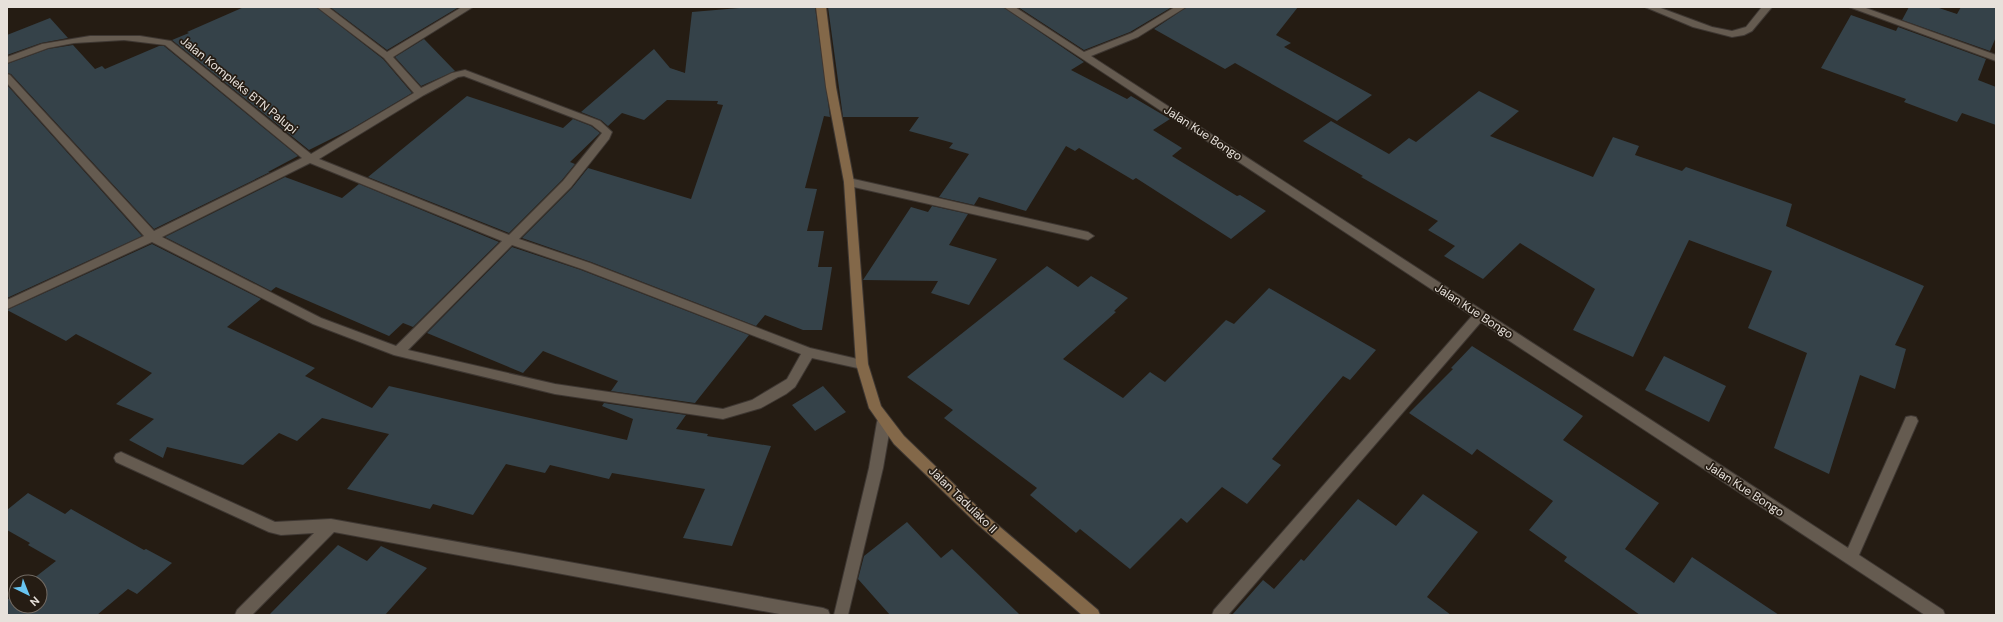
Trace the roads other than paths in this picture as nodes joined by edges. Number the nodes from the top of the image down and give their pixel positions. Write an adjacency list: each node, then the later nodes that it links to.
1 (322, 7): 11 (street)
2 (468, 7): 11 (street)
3 (820, 7): 18 (main road, Jalan Tadulako II)
4 (1009, 7): 12 (street, Jalan Kue Bongo)
5 (1181, 7): 12 (street)
6 (1650, 7): 7 (street)
7 (1767, 7)
8 (1854, 7): 10 (street)
9 (1885, 7): 10 (street)
10 (1882, 16): 13 (street)
11 (387, 56): 16 (street)
12 (1085, 56): 23 (street, Jalan Kue Bongo)
13 (1996, 58)
14 (7, 60): 17 (street, Jalan Kompleks BTN Palupi)
15 (7, 77): 20 (street)
16 (420, 93): 17 (street); 21 (street)
17 (310, 159): 20 (street); 21 (street, Jalan Kompleks BTN Palupi)
18 (849, 182): 19 (street); 26 (main road, Jalan Tadulako II)
19 (1088, 236)
20 (152, 237): 22 (street); 24 (street)
21 (510, 240): 24 (street); 25 (street, Jalan Kompleks BTN Palupi)
22 (7, 305)
23 (1480, 315): 31 (street, Jalan Kue Bongo); 36 (street)
24 (398, 352): 25 (street)
25 (808, 352): 26 (street, Jalan Kompleks BTN Palupi)
26 (862, 364): 28 (main road, Jalan Tadulako II)
27 (1911, 421): 31 (street)
28 (884, 422): 34 (street); 35 (main road, Jalan Tadulako II)
29 (120, 458): 30 (street)
30 (331, 525): 32 (street); 33 (street)
31 (1851, 558): 37 (street, Jalan Kue Bongo)
32 (242, 615)
33 (823, 615)
34 (841, 615)
35 (1093, 615)
36 (1219, 615)
37 (1938, 615)

